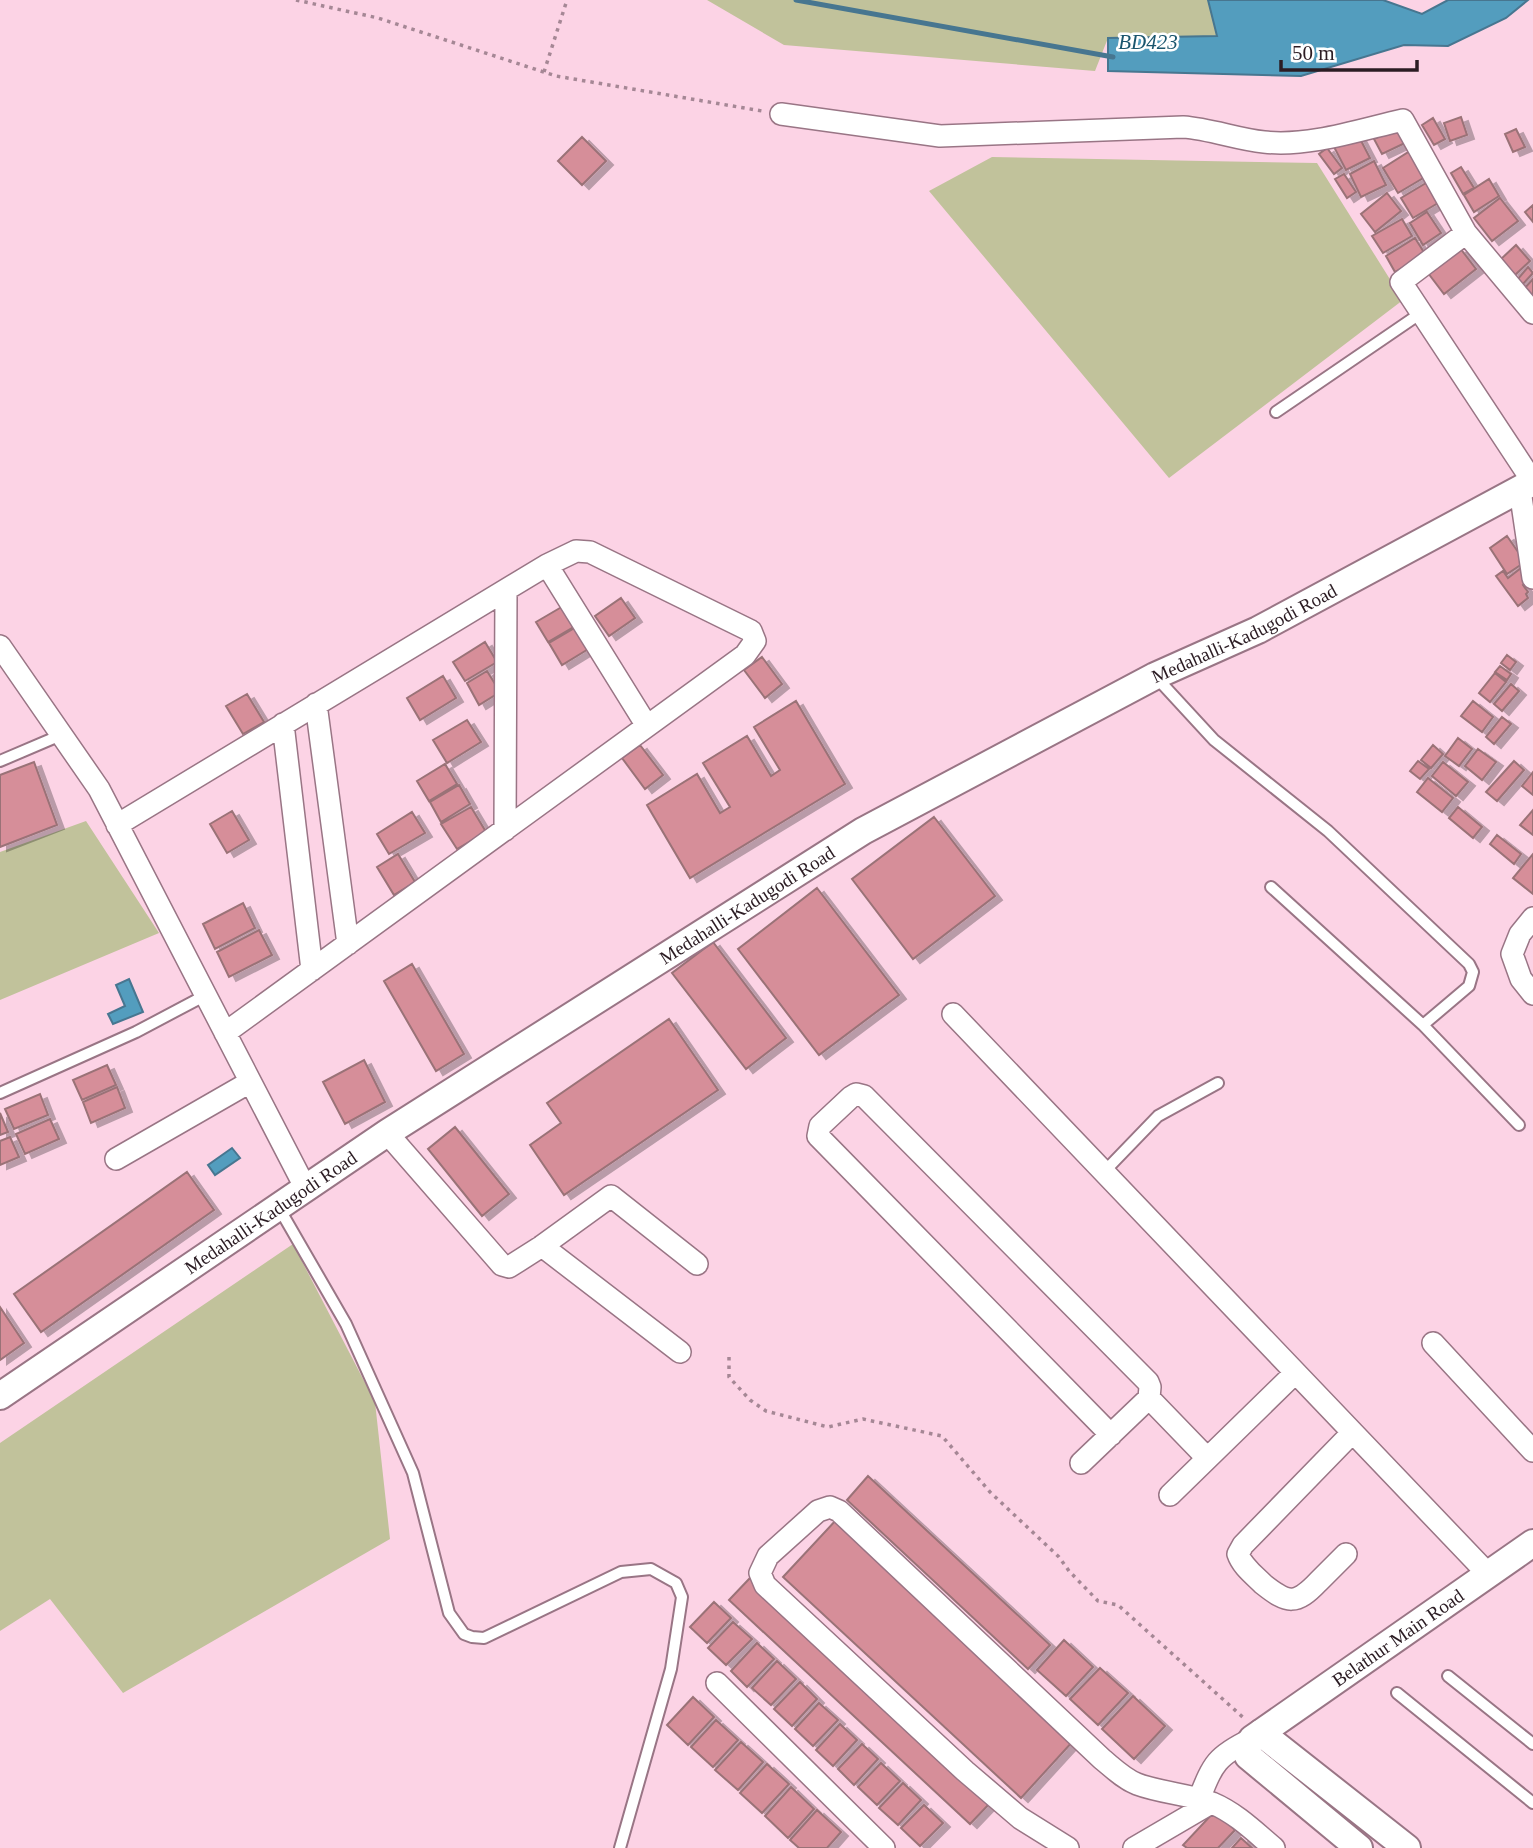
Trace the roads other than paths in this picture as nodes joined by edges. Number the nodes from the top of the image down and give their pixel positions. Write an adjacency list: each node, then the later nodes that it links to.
1 (781, 114): 2 (street)
2 (1466, 233): 3 (street); 4 (street)
3 (1421, 313): 5 (lane); 6 (street)
4 (1533, 313)
5 (1276, 412)
6 (1527, 486): 8 (street); 11 (street, Medahalli-Kadugodi Road)
7 (547, 565): 9 (street); 14 (street); 14 (street)
8 (1533, 578)
9 (506, 590): 12 (street); 18 (street)
10 (0, 646): 15 (street)
11 (1155, 676): 26 (lane); 32 (street, Medahalli-Kadugodi Road)
12 (316, 704): 13 (street); 21 (street)
13 (283, 724): 17 (street); 22 (street)
14 (647, 726): 18 (street)
15 (61, 735): 16 (lane); 17 (street)
16 (0, 761)
17 (117, 825): 24 (street)
18 (505, 830): 21 (street)
19 (1270, 887): 26 (lane)
20 (1533, 918): 23 (street)
21 (348, 944): 22 (street)
22 (312, 970): 27 (street)
23 (1533, 994)
24 (206, 995): 27 (street); 30 (lane)
25 (953, 1014): 34 (street)
26 (1423, 1025): 31 (lane)
27 (225, 1033): 28 (street)
28 (250, 1082): 33 (street); 35 (street)
29 (1218, 1083): 34 (lane)
30 (0, 1093)
31 (1519, 1125)
32 (387, 1133): 35 (street, Medahalli-Kadugodi Road); 37 (street)
33 (116, 1159)
34 (1103, 1172): 41 (street)
35 (306, 1189): 36 (street, Medahalli-Kadugodi Road)
36 (278, 1208): 42 (street, Medahalli-Kadugodi Road); 60 (lane)
37 (542, 1247): 38 (street); 40 (street)
38 (697, 1264)
39 (1433, 1343): 46 (street)
40 (680, 1352)
41 (1294, 1374): 44 (street); 47 (street)
42 (0, 1396)
43 (1149, 1398): 45 (street); 45 (street); 47 (street)
44 (1352, 1433): 51 (street); 52 (street)
45 (1111, 1435): 48 (street)
46 (1533, 1451)
47 (1207, 1458): 49 (street)
48 (1081, 1463)
49 (1170, 1495)
50 (1533, 1543): 52 (street, Belathur Main Road)
51 (1346, 1554)
52 (1489, 1575): 56 (street, Belathur Main Road)
53 (1448, 1675): 57 (lane)
54 (717, 1683): 61 (street)
55 (1396, 1693): 59 (lane)
56 (1256, 1736): 58 (street); 65 (street); 66 (street)
57 (1533, 1744)
58 (1205, 1801): 62 (street); 63 (street); 64 (street)
59 (1533, 1803)
60 (620, 1848)
61 (884, 1848)
62 (1068, 1848)
63 (1134, 1848)
64 (1274, 1848)
65 (1359, 1848)
66 (1407, 1848)

